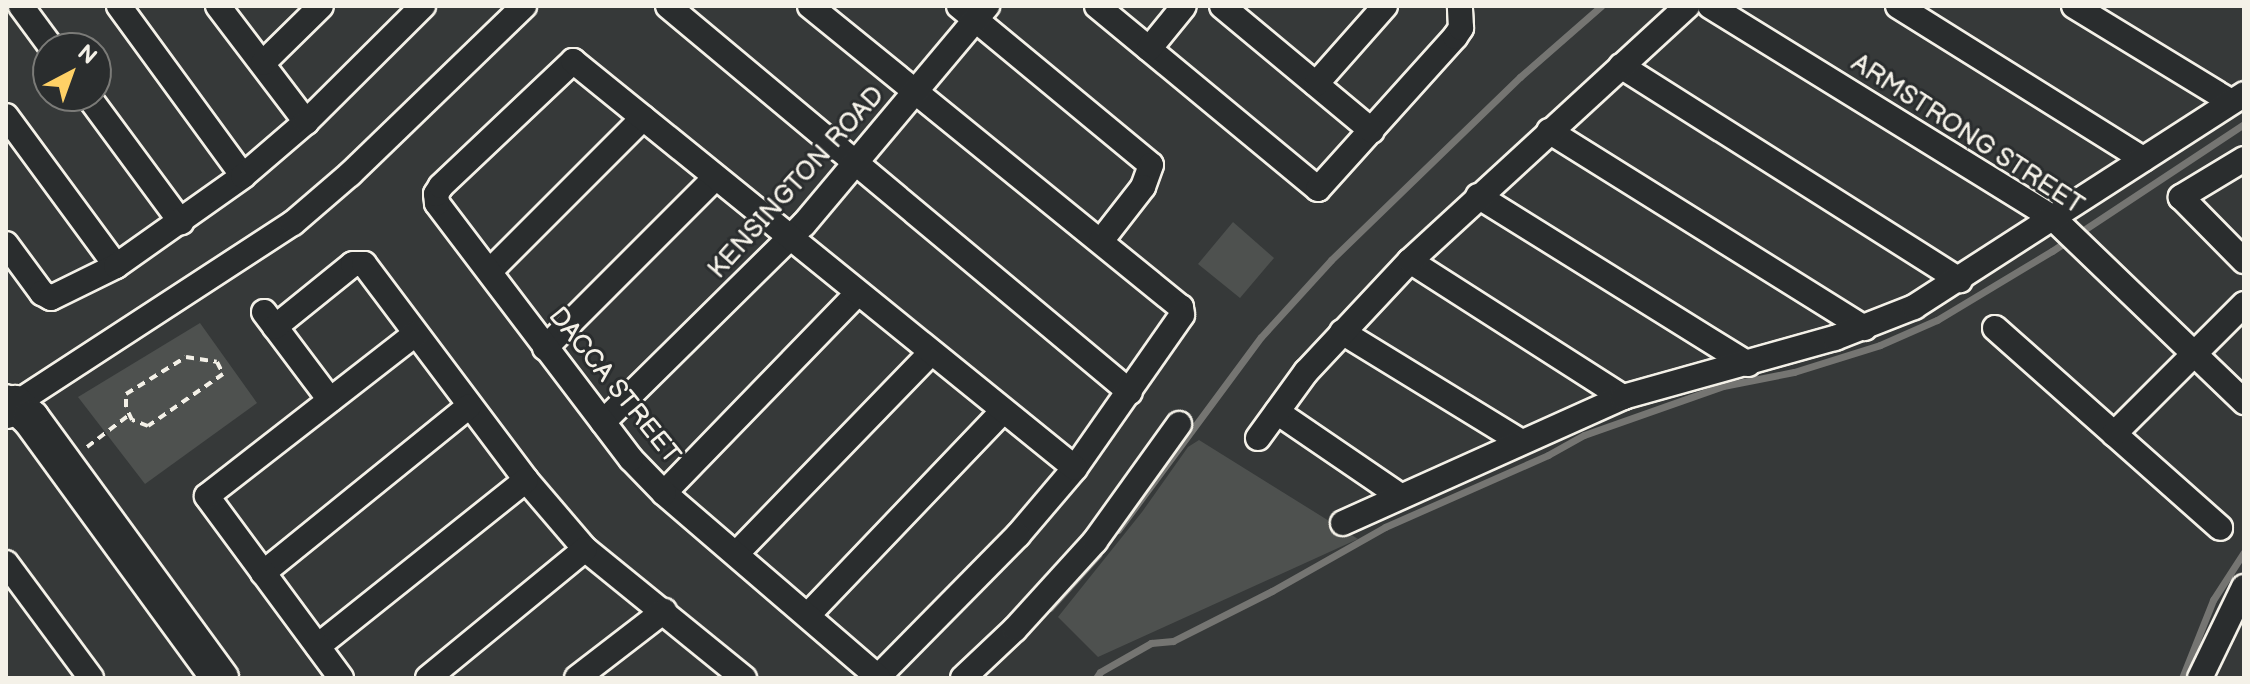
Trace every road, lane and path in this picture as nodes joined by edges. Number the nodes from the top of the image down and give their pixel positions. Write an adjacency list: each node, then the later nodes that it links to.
1 (21, 6): 19 (street)
2 (119, 6): 35 (street)
3 (218, 6): 21 (street)
4 (321, 6): 21 (street)
5 (423, 6): 29 (street)
6 (524, 6): 62 (street)
7 (668, 6): 34 (street)
8 (810, 6): 24 (street)
9 (1097, 6): 20 (street)
10 (1184, 6): 20 (street)
11 (1222, 6): 23 (street)
12 (1385, 6): 23 (street)
13 (1460, 6): 30 (street)
14 (1687, 6): 22 (street)
15 (1710, 6): 39 (street, ARMSTRONG STREET)
16 (1898, 6): 32 (street)
17 (2074, 6): 25 (street)
18 (974, 11): 24 (street, KENSINGTON ROAD); 41 (street)
19 (40, 32)
20 (1149, 49): 30 (street)
21 (263, 63): 29 (street)
22 (1621, 66): 31 (street); 47 (street)
23 (1316, 84): 30 (street)
24 (917, 92): 34 (street, KENSINGTON ROAD); 41 (street)
25 (2237, 98): 32 (street)
26 (100, 112): 38 (street)
27 (6, 116): 45 (street)
28 (643, 118): 36 (street); 46 (street); 46 (street, DACCA STREET)
29 (306, 122): 35 (street)
30 (1372, 131)
31 (1549, 131): 37 (street); 50 (street)
32 (2143, 159): 39 (street)
33 (2244, 159): 44 (street)
34 (857, 161): 40 (street, KENSINGTON ROAD); 58 (street)
35 (243, 176): 38 (street)
36 (715, 178): 40 (street); 54 (street)
37 (1478, 196): 43 (street); 57 (street)
38 (181, 222): 45 (street)
39 (2058, 222): 47 (street); 56 (street, ARMSTRONG STREET)
40 (790, 240): 48 (street); 67 (street, KENSINGTON ROAD)
41 (1101, 241): 58 (street)
42 (6, 244): 45 (street)
43 (1410, 261): 52 (street); 59 (street)
44 (2244, 261)
45 (116, 266)
46 (491, 270): 54 (street, DACCA STREET)
47 (1960, 280): 50 (street)
48 (857, 294): 55 (street); 75 (street)
49 (2244, 304): 56 (street)
50 (1864, 328): 57 (street)
51 (1995, 328): 69 (street)
52 (1342, 332): 65 (street); 71 (street)
53 (415, 334): 60 (street); 60 (street); 63 (street)
54 (545, 348): 67 (street, DACCA STREET)
55 (931, 353): 64 (street); 80 (street)
56 (2195, 353): 61 (street, ARMSTRONG STREET); 69 (street)
57 (1748, 364): 59 (street)
58 (1130, 392): 73 (street)
59 (1623, 397): 71 (street)
60 (330, 400): 82 (street)
61 (2244, 402)
62 (9, 404): 72 (street)
63 (469, 406): 74 (street); 82 (street)
64 (1003, 411): 73 (street); 85 (street)
65 (1277, 412): 70 (street); 76 (street)
66 (129, 415): 66 (path); 72 (path)
67 (603, 422): 75 (street, DACCA STREET)
68 (1179, 424): 94 (street)
69 (2114, 434): 78 (street)
70 (1258, 438)
71 (1520, 441): 76 (street)
72 (64, 464): 89 (street)
73 (1075, 468): 93 (street)
74 (526, 480): 79 (street); 86 (street)
75 (664, 493): 80 (street, DACCA STREET)
76 (1400, 496): 77 (street)
77 (1343, 523)
78 (2220, 528)
79 (585, 549): 84 (street); 91 (street)
80 (736, 554): 85 (street, DACCA STREET)
81 (6, 563): 88 (street)
82 (263, 573): 86 (street)
83 (2244, 587): 95 (street)
84 (664, 611): 87 (street); 92 (street)
85 (808, 615): 93 (street, DACCA STREET)
86 (318, 646): 90 (street)
87 (739, 676)
88 (91, 678)
89 (220, 678)
90 (341, 678)
91 (428, 678)
92 (577, 678)
93 (878, 678)
94 (963, 678)
95 (2200, 678)

